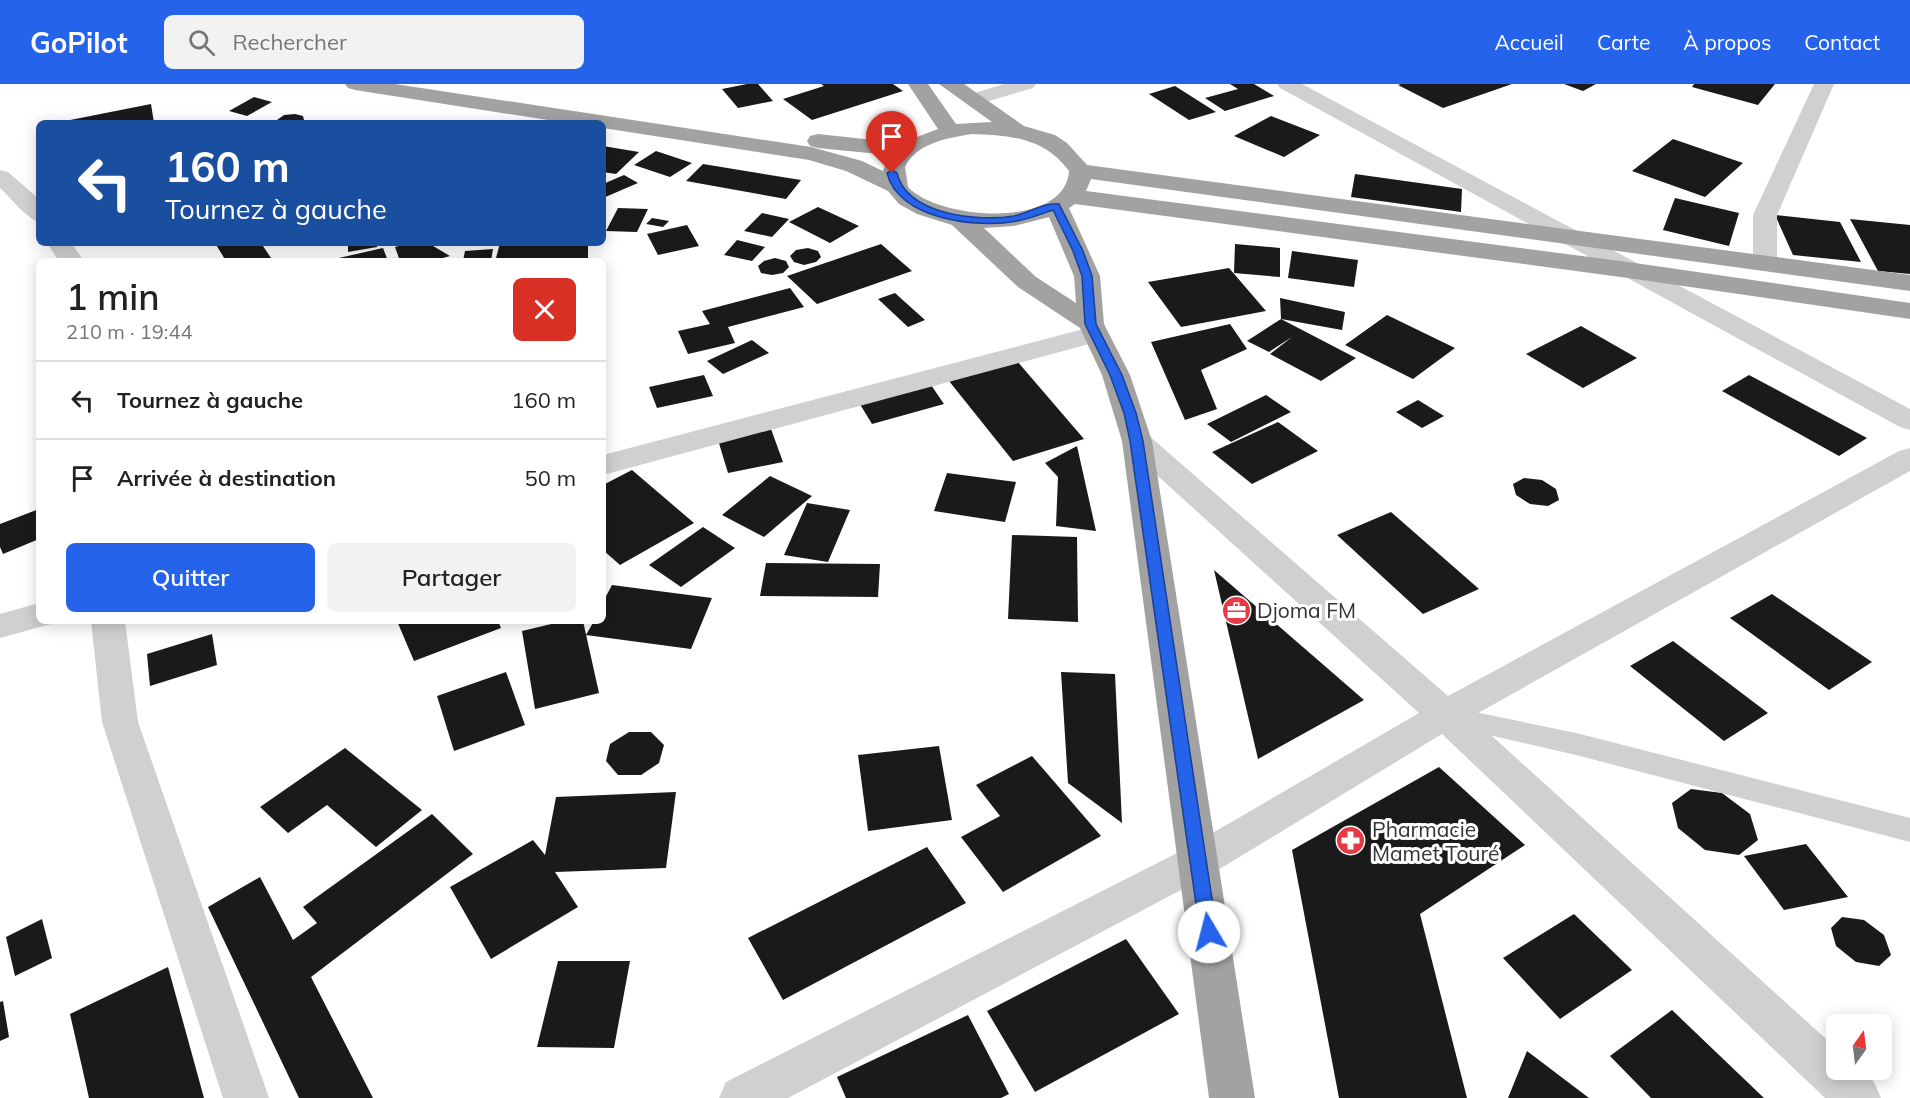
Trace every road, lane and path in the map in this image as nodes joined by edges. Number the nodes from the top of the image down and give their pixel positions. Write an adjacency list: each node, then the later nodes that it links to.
1 (355, 84): 9 (highway)
2 (438, 84): 13 (highway)
3 (918, 84): 11 (highway)
4 (949, 84): 8 (highway)
5 (1026, 84): 8 (street)
6 (1287, 84): 20 (street)
7 (1824, 84): 21 (street)
8 (975, 99): 12 (highway)
9 (590, 120)
10 (606, 122): 16 (highway)
11 (950, 131): 12 (highway); 13 (highway)
12 (1017, 131): 14 (highway)
13 (906, 150): 16 (highway)
14 (1080, 171): 17 (highway); 20 (highway)
15 (0, 177): 18 (street)
16 (895, 186): 19 (highway)
17 (1063, 201): 19 (highway); 22 (highway); 25 (highway)
18 (36, 211)
19 (960, 219): 25 (highway)
20 (1574, 239): 21 (highway); 22 (street)
21 (1765, 263): 23 (highway)
22 (1628, 270): 24 (highway); 26 (street)
23 (1910, 283)
24 (1910, 311)
25 (1093, 329): 27 (highway); 29 (street)
26 (1910, 421)
27 (1137, 441): 33 (street); 35 (highway)
28 (1910, 458): 33 (street)
29 (606, 464)
30 (36, 616): 32 (street)
31 (108, 624): 36 (street)
32 (0, 626)
33 (1445, 715): 34 (lane); 35 (street); 39 (street)
34 (1910, 830)
35 (1198, 861): 37 (street); 38 (highway)
36 (246, 1098)
37 (742, 1098)
38 (1232, 1098)
39 (1857, 1098)

